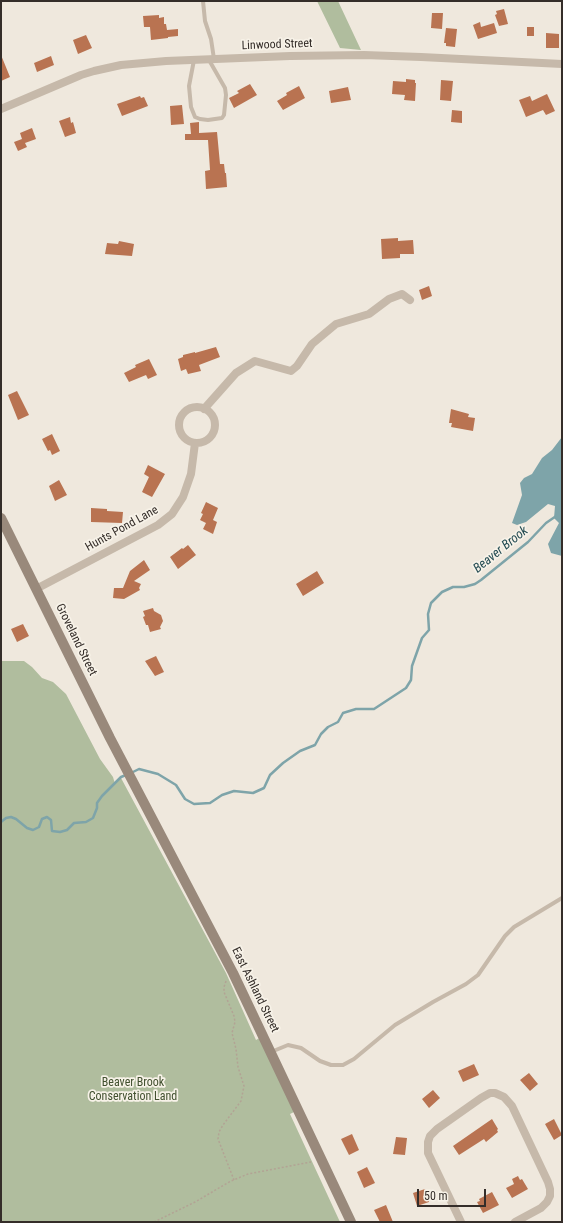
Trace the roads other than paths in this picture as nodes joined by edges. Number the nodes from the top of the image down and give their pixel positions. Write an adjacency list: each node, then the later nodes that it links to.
1 (203, 1): 2 (lane)
2 (212, 59): 3 (street, Linwood Street); 3 (lane); 4 (street, Linwood Street)
3 (194, 60): 5 (street, Linwood Street)
4 (562, 64)
5 (1, 108)
6 (410, 300): 7 (street)
7 (204, 409): 8 (street); 8 (street)
8 (195, 443): 10 (street, Hunts Pond Lane)
9 (1, 518): 10 (main road, Groveland Street)
10 (36, 589): 11 (main road, Groveland Street)
11 (128, 773): 13 (main road, East Ashland Street)
12 (562, 898): 13 (lane)
13 (270, 1052): 14 (main road, East Ashland Street)
14 (351, 1222)
15 (461, 1222): 16 (street)
16 (514, 1222)

